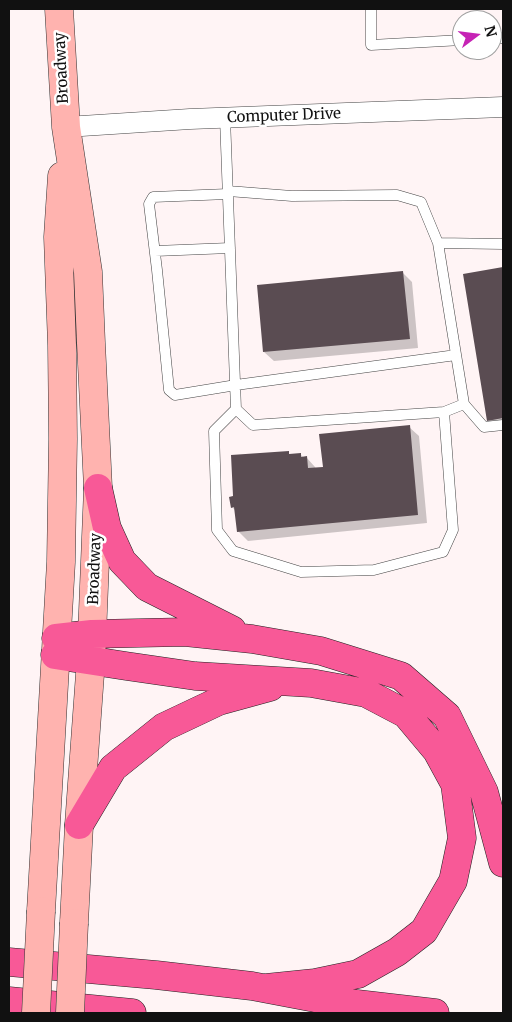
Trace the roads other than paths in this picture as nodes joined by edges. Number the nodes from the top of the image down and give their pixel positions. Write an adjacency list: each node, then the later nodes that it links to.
1 (59, 9): 6 (main road, Broadway)
2 (371, 9): 3 (lane)
3 (452, 41)
4 (503, 107): 5 (street, Computer Drive)
5 (225, 118): 6 (street, Computer Drive); 7 (lane)
6 (66, 127): 18 (main road, Broadway); 20 (main road, Broadway)
7 (228, 192): 8 (lane); 10 (lane); 11 (lane)
8 (438, 243): 9 (lane); 12 (lane)
9 (503, 244)
10 (230, 248): 11 (lane); 13 (lane)
11 (155, 251): 13 (lane)
12 (456, 356): 13 (lane); 14 (lane)
13 (236, 385): 15 (lane)
14 (464, 404): 16 (lane); 17 (lane)
15 (236, 409): 16 (lane); 16 (lane)
16 (444, 412)
17 (503, 425)
18 (98, 488): 19 (highway); 21 (main road, Broadway)
19 (252, 639): 21 (highway); 24 (highway)
20 (56, 647): 21 (highway); 28 (main road, Broadway, bridge)
21 (91, 647): 22 (highway); 23 (main road, Broadway)
22 (293, 682): 23 (highway); 26 (highway)
23 (78, 825): 29 (main road, Broadway, bridge)
24 (503, 863)
25 (9, 962): 26 (highway)
26 (266, 988): 31 (highway)
27 (9, 1001): 30 (highway)
28 (36, 1013)
29 (70, 1013)
30 (132, 1013)
31 (435, 1013)

